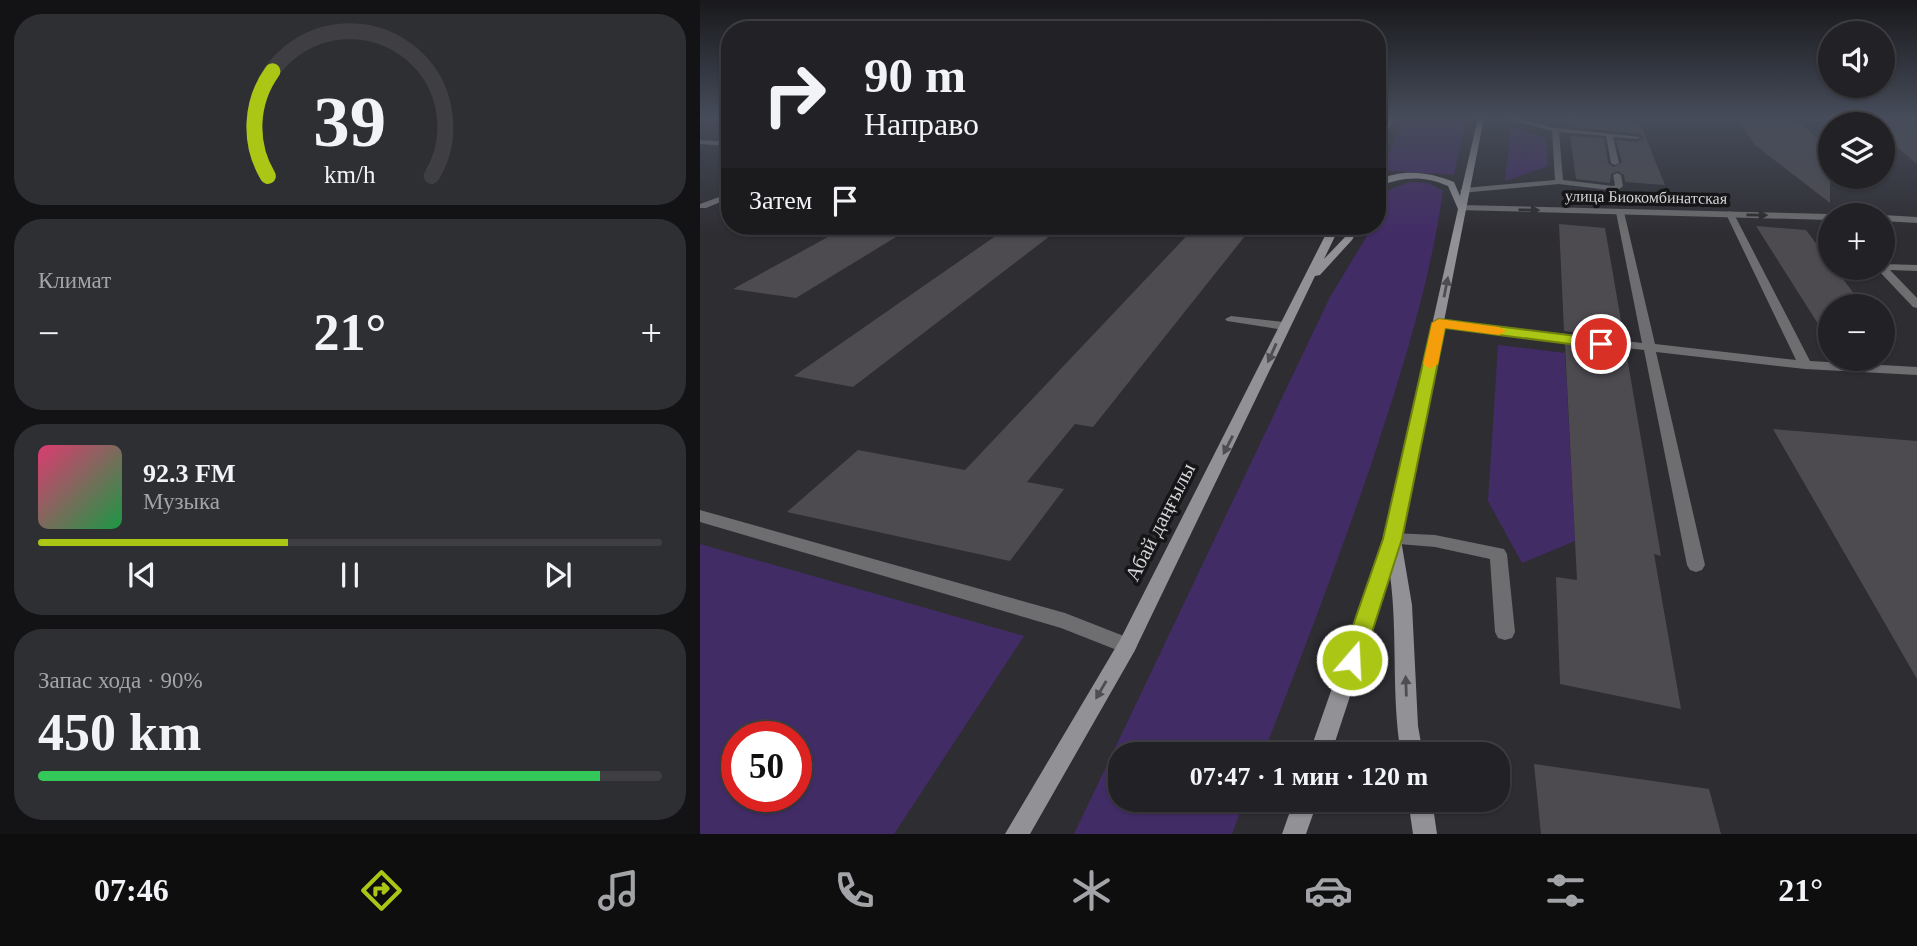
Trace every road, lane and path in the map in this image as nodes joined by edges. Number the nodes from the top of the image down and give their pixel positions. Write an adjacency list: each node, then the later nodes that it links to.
1 (1472, 157): 8 (main road)
2 (1557, 157): 7 (street)
3 (1614, 157): 4 (street)
4 (1615, 163)
5 (1617, 175): 7 (street)
6 (1386, 180): 11 (main road)
7 (1559, 182): 8 (street)
8 (1464, 191): 11 (main road)
9 (721, 199): 10 (street)
10 (703, 206)
11 (1461, 208): 12 (street, улица Биокомбинатская, one-way to 12); 25 (main road, one-way to 11)
12 (1620, 212): 13 (street, улица Биокомбинатская); 27 (street)
13 (1730, 214): 14 (street, улица Биокомбинатская, one-way to 14); 28 (street)
14 (1818, 217)
15 (1895, 219): 16 (street)
16 (1917, 220)
17 (1330, 235): 22 (main road, Абай даңғылы)
18 (1350, 235): 22 (main road)
19 (1895, 267): 20 (street)
20 (1917, 268)
21 (1895, 280): 23 (street)
22 (1304, 286): 26 (main road, Абай даңғылы)
23 (1917, 305)
24 (1231, 319): 26 (street)
25 (1439, 323): 27 (street); 31 (main road)
26 (1284, 326): 34 (main road, Абай даңғылы, one-way to 34)
27 (1649, 350): 28 (street); 32 (street)
28 (1805, 365): 29 (street)
29 (1917, 371)
30 (700, 516): 34 (street)
31 (1393, 539): 33 (street); 35 (main road); 36 (main road, one-way to 31)
32 (1696, 565)
33 (1505, 632)
34 (1127, 646): 39 (main road, Абай даңғылы, one-way to 39)
35 (1324, 742)
36 (1410, 742)
37 (1302, 812): 40 (main road)
38 (1422, 812): 41 (main road)
39 (1017, 834)
40 (1294, 834)
41 (1425, 834)

